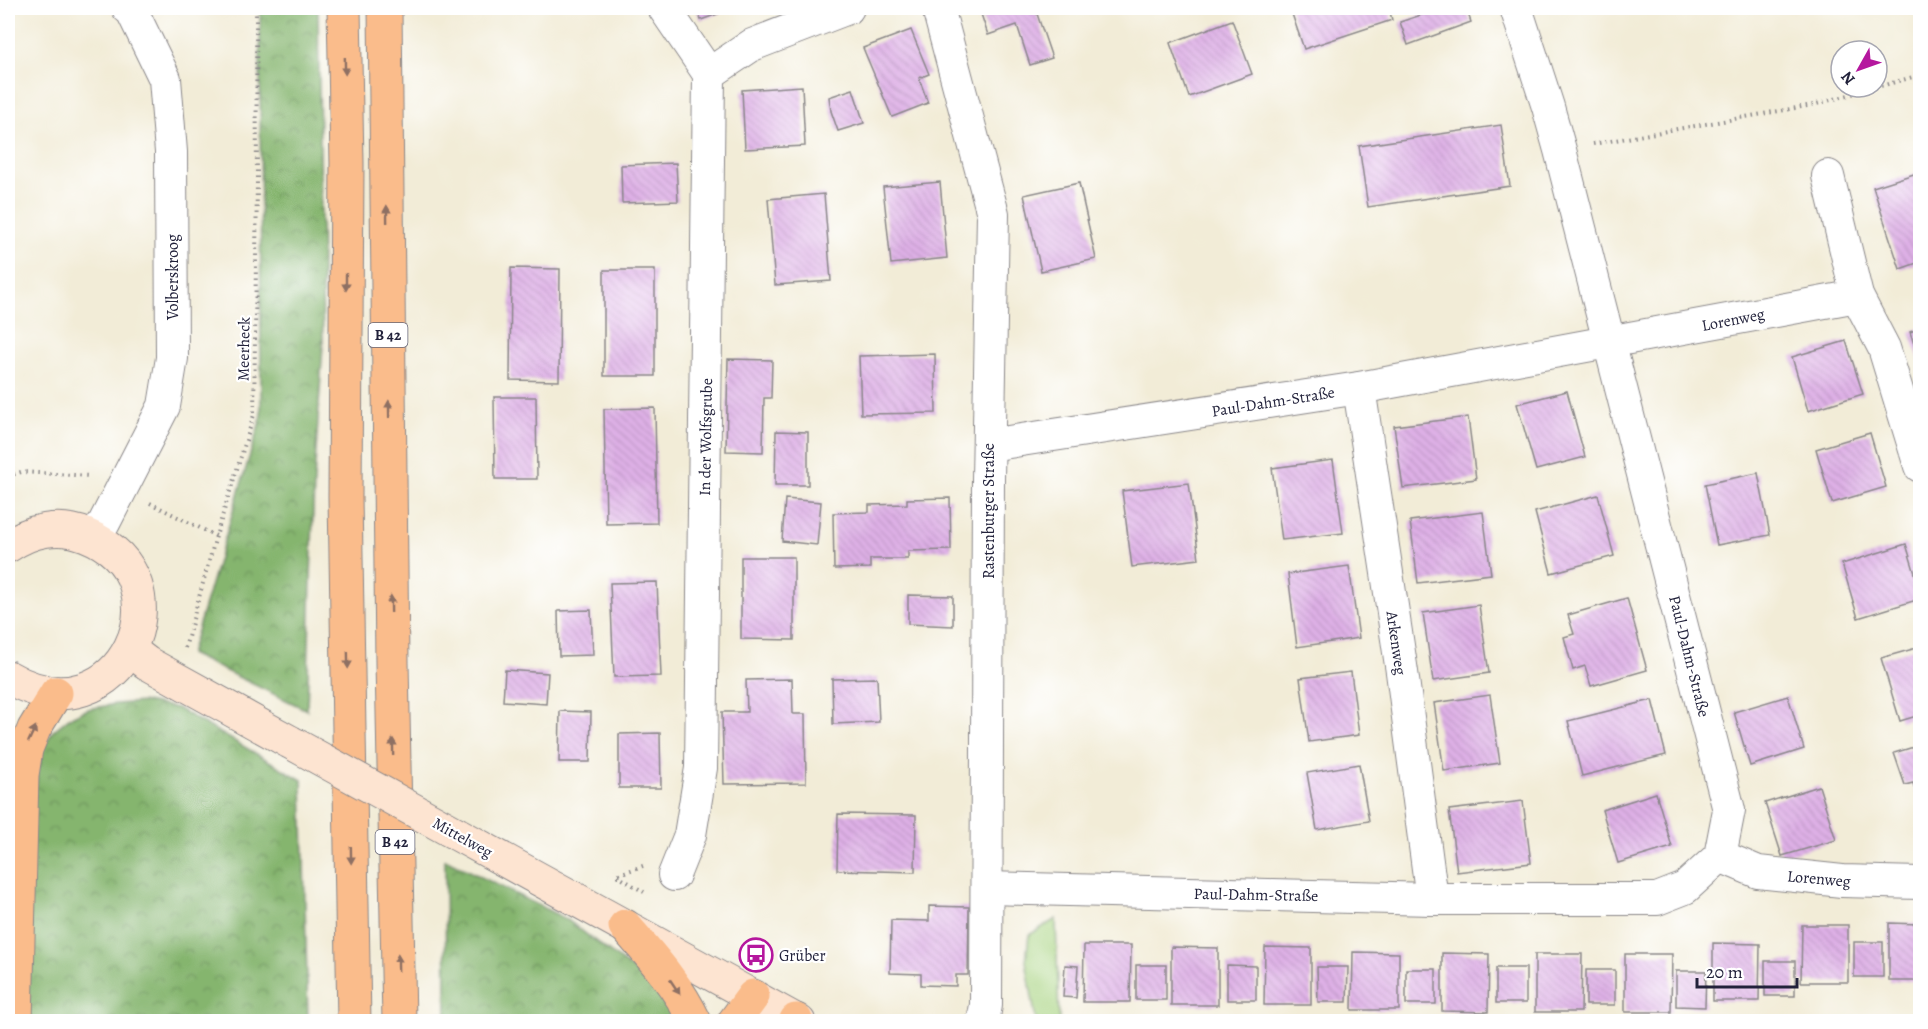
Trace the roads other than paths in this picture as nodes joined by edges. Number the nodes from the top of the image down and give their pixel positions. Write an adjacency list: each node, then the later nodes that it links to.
1 (128, 8): 15 (street, Volberskroog)
2 (344, 8): 29 (highway, B 42, one-way to 29)
3 (385, 8): 30 (highway, B 42, one-way to 3)
4 (664, 8): 8 (street)
5 (848, 8): 8 (street)
6 (938, 8): 13 (street, Rastenburger Straße)
7 (1516, 8): 11 (street)
8 (709, 74): 21 (street, In der Wolfsgrube)
9 (1828, 176): 10 (street)
10 (1857, 296): 11 (street, Lorenweg); 14 (street)
11 (1609, 342): 12 (street, Paul-Dahm-Straße); 20 (street, Paul-Dahm-Straße)
12 (1359, 388): 13 (street, Paul-Dahm-Straße); 24 (street, Arkenweg)
13 (989, 445): 23 (street, Rastenburger Straße)
14 (1920, 466)
15 (94, 538): 16 (main road); 17 (main road)
16 (8, 546)
17 (130, 650): 19 (main road); 25 (main road, Mittelweg, bridge)
18 (8, 677): 19 (main road)
19 (56, 693): 28 (highway, one-way to 19)
20 (1720, 856): 22 (street, Lorenweg); 24 (street, Paul-Dahm-Straße)
21 (674, 875)
22 (1920, 883)
23 (987, 888): 24 (street, Paul-Dahm-Straße); 32 (street, Rastenburger Straße)
24 (1432, 899)
25 (625, 926): 26 (main road, Mittelweg); 31 (highway, one-way to 31)
26 (744, 1009): 27 (main road, Mittelweg)
27 (797, 1021)
28 (16, 1022)
29 (354, 1022)
30 (399, 1022)
31 (695, 1022)
32 (983, 1022)

